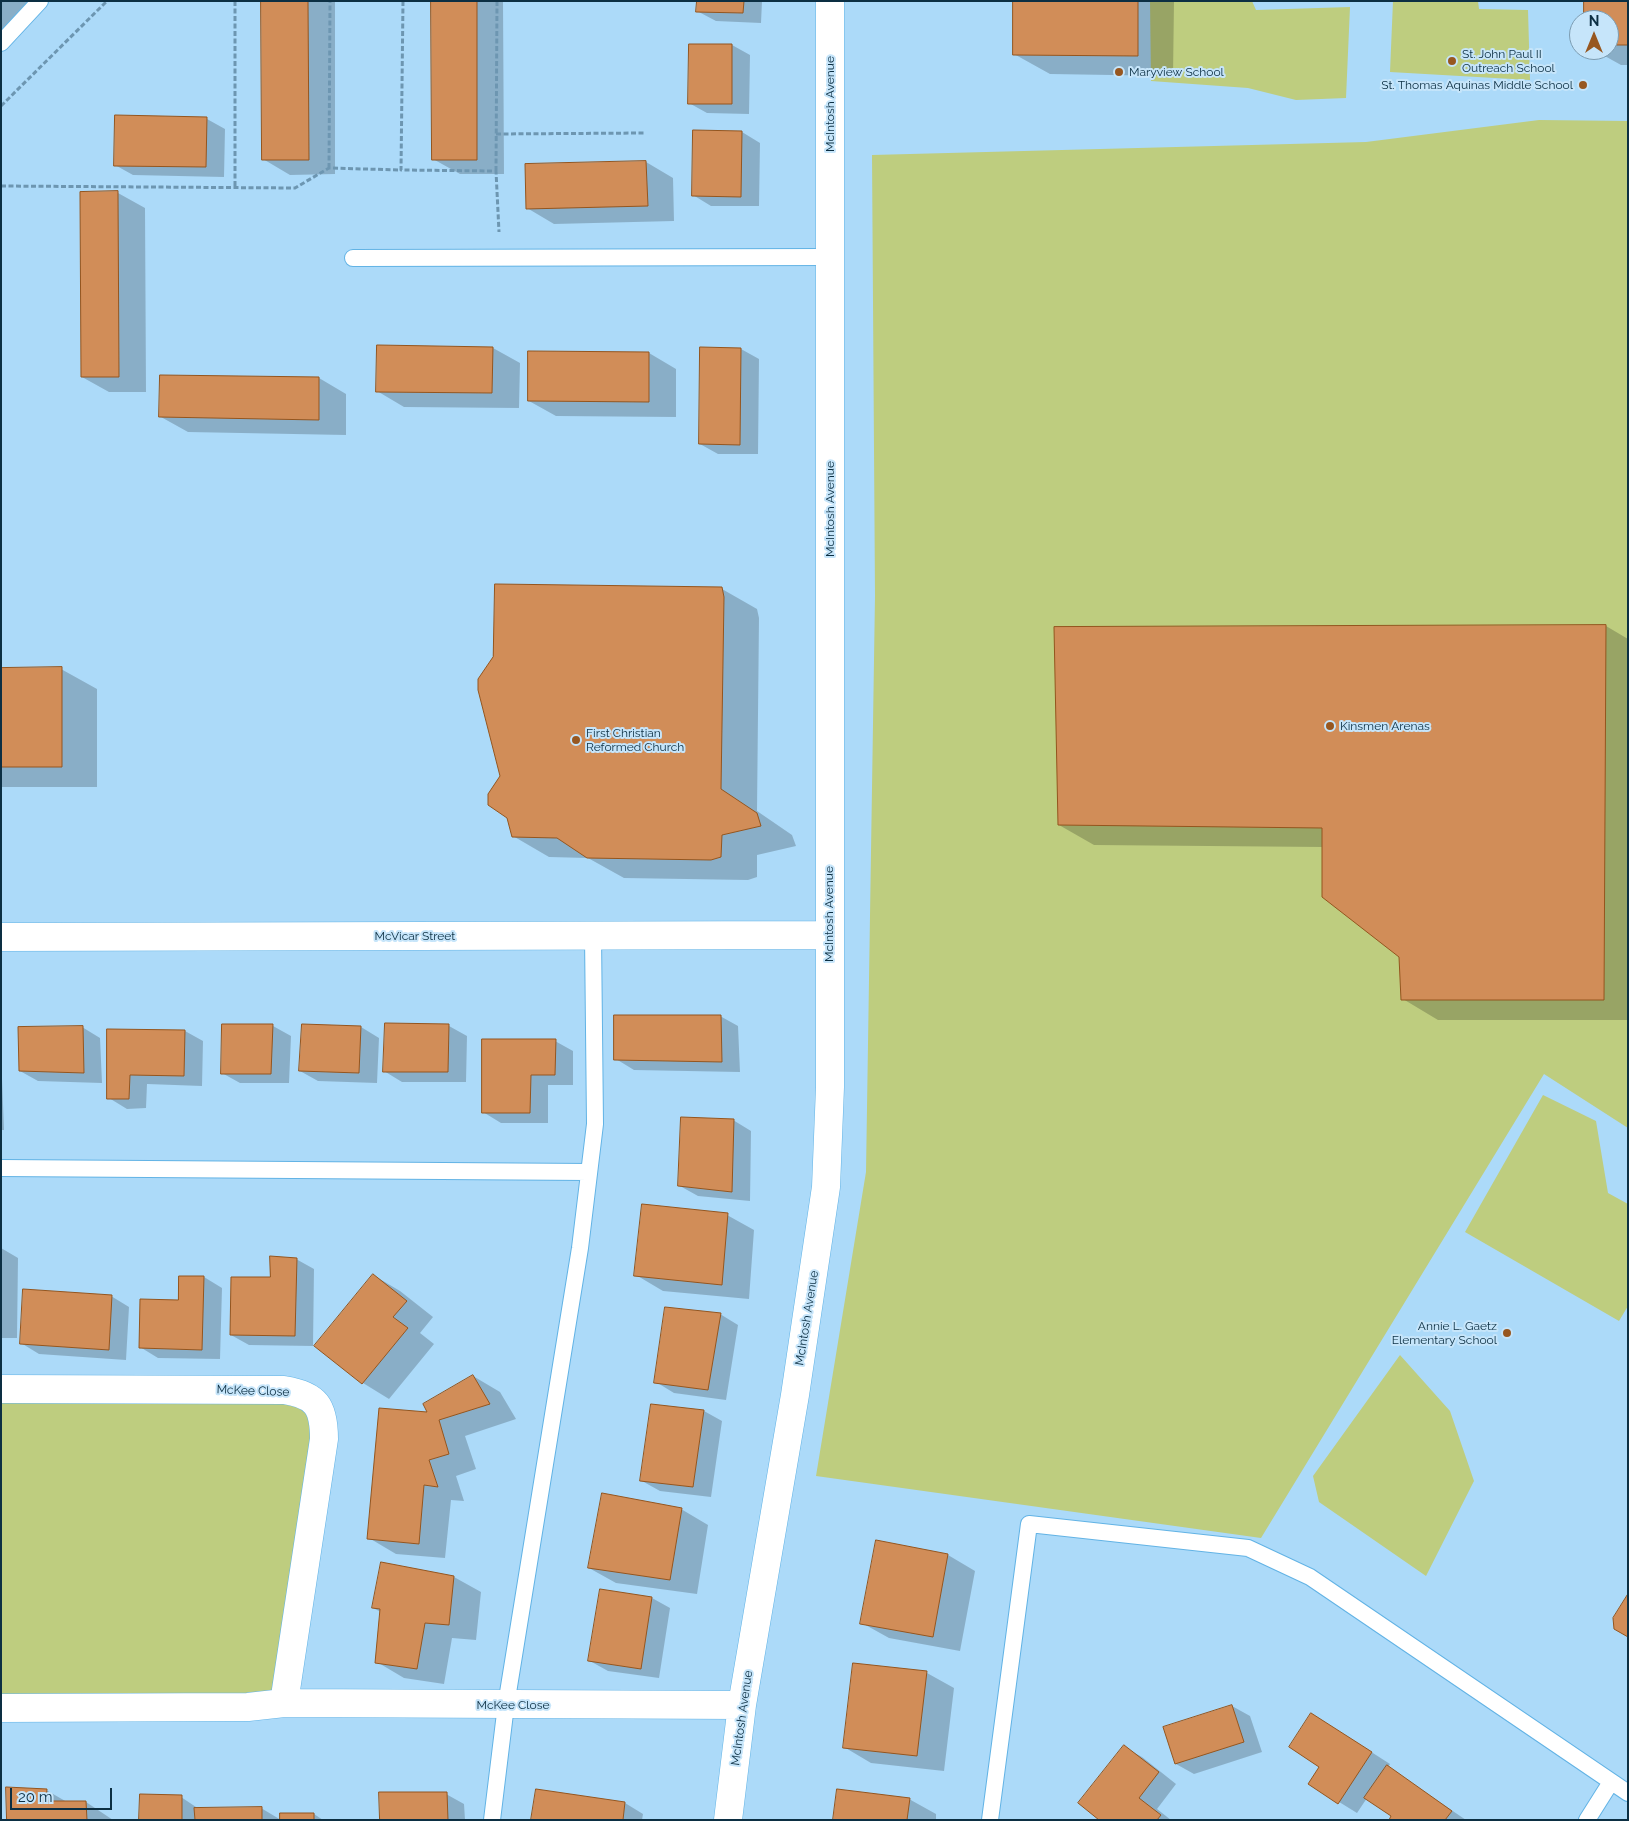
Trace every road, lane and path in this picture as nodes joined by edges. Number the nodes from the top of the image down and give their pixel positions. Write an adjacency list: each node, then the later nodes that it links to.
1 (40, 1): 8 (lane)
2 (107, 1): 9 (path)
3 (235, 1): 16 (path)
4 (330, 1): 12 (path)
5 (403, 1): 13 (path)
6 (497, 1): 11 (path)
7 (830, 1): 18 (street, McIntosh Avenue)
8 (1, 43)
9 (1, 106)
10 (646, 133): 11 (path)
11 (496, 134): 14 (path)
12 (329, 168): 13 (path); 16 (path)
13 (401, 170): 14 (path)
14 (496, 171): 17 (path)
15 (1, 186): 16 (path)
16 (235, 188)
17 (499, 236)
18 (830, 257): 19 (lane); 21 (street, McIntosh Avenue)
19 (353, 258)
20 (593, 936): 21 (street, McVicar Street); 22 (street, McVicar Street); 24 (lane)
21 (828, 936): 27 (street, McIntosh Avenue)
22 (1, 937)
23 (1, 1168): 24 (lane)
24 (589, 1172): 28 (lane)
25 (1, 1388): 26 (street, McKee Close)
26 (284, 1703): 28 (street, McKee Close); 29 (street, McKee Close)
27 (742, 1704): 28 (street, McKee Close); 33 (street, McIntosh Avenue)
28 (506, 1705): 32 (lane)
29 (1, 1708)
30 (1612, 1782): 31 (lane); 34 (lane); 35 (lane)
31 (1628, 1793)
32 (492, 1820)
33 (728, 1820)
34 (990, 1820)
35 (1587, 1820)

